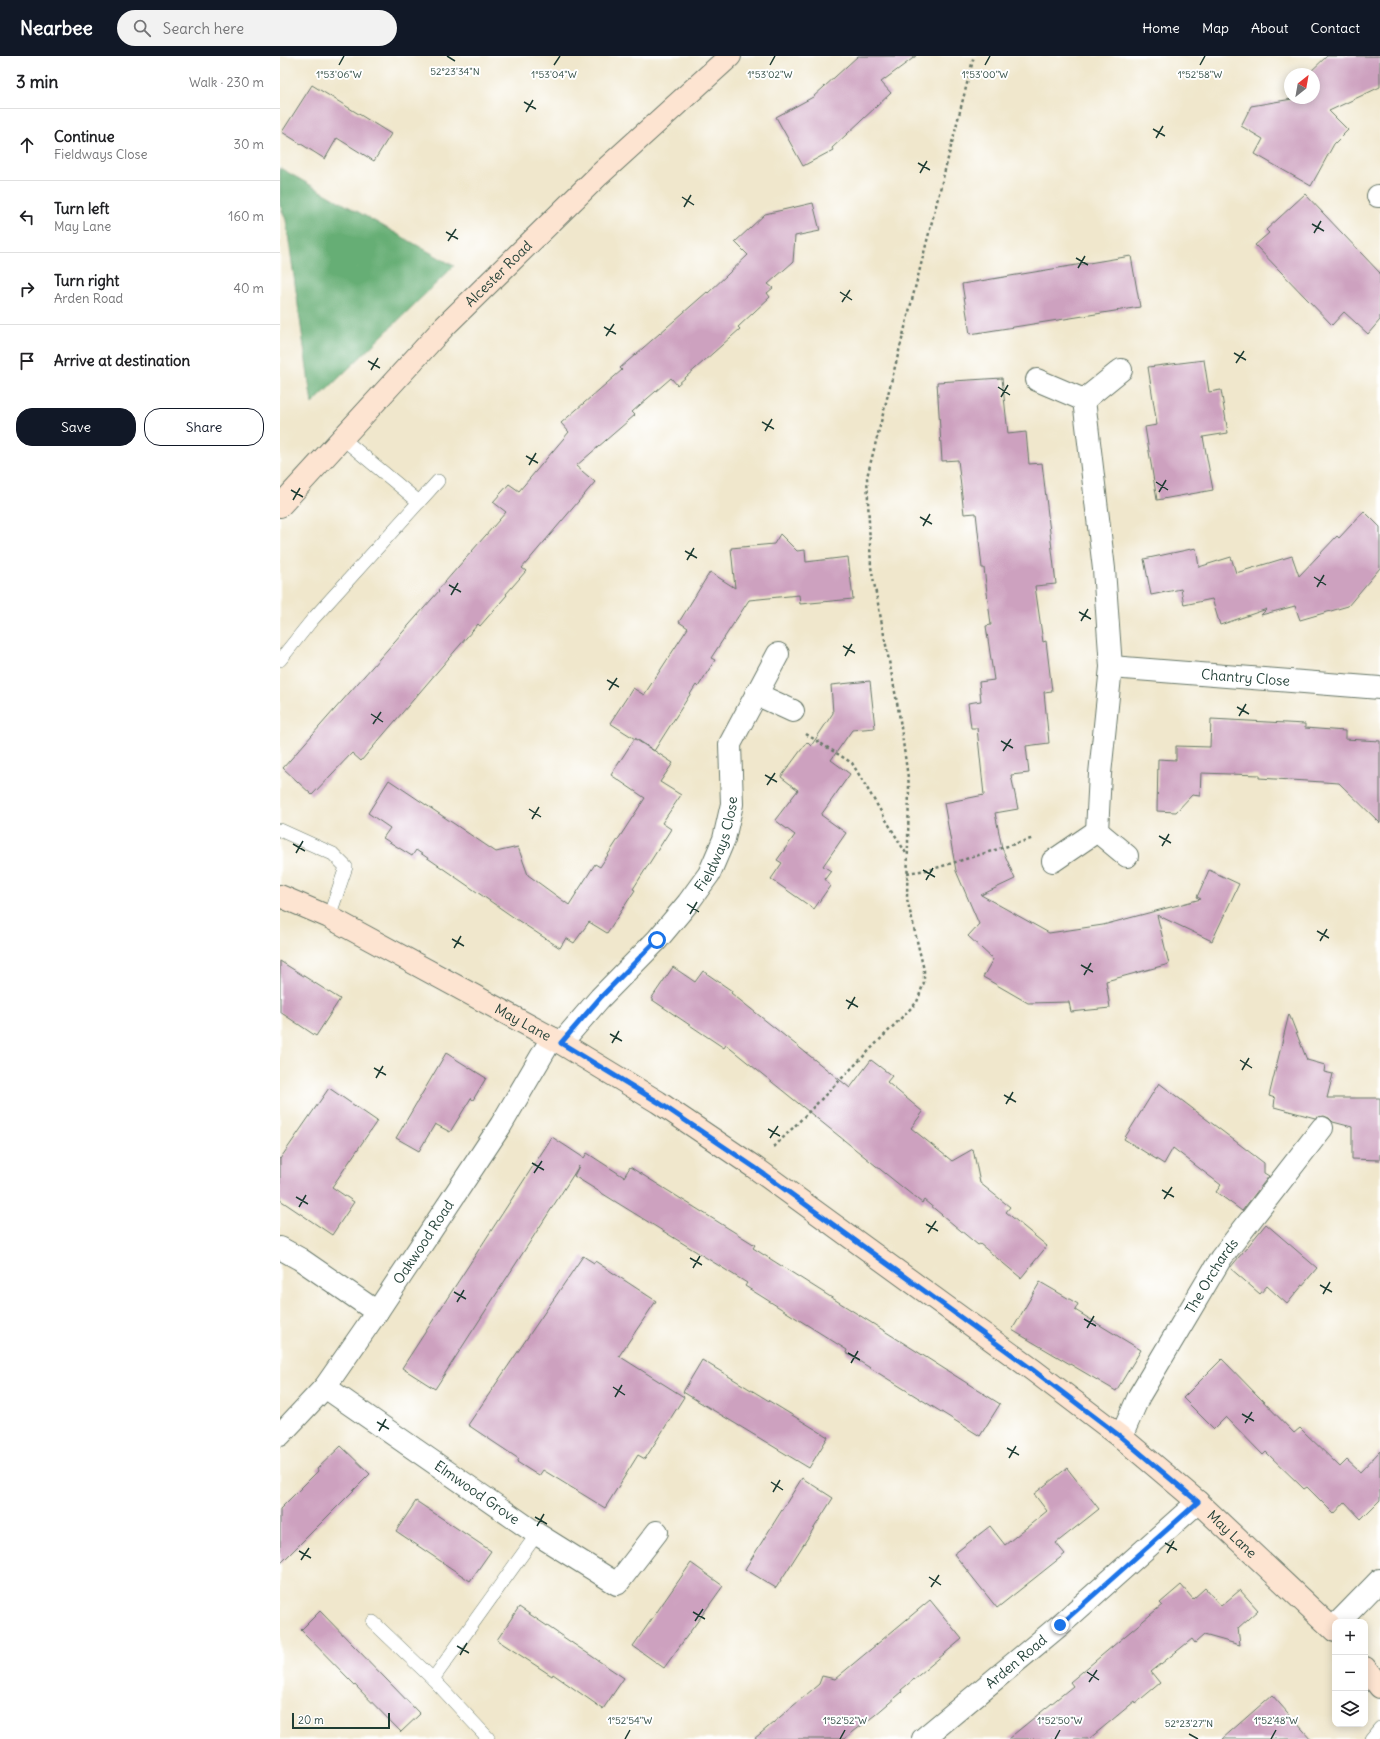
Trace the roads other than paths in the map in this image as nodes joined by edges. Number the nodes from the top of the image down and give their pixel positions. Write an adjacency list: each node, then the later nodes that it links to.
1 (730, 56): 5 (street, Alcester Road)
2 (1121, 370): 4 (street)
3 (1037, 380): 4 (street)
4 (1084, 400): 11 (street)
5 (342, 438): 7 (lane); 8 (street, Alcester Road)
6 (438, 481): 7 (lane)
7 (419, 502): 10 (lane)
8 (280, 506)
9 (778, 654): 13 (street, Fieldways Close)
10 (280, 660)
11 (1111, 667): 12 (street, Chantry Close); 16 (street)
12 (1380, 688)
13 (756, 694): 14 (street); 21 (street, Fieldways Close)
14 (793, 711)
15 (280, 830): 20 (lane)
16 (1097, 831): 17 (street); 18 (street)
17 (1127, 856)
18 (1053, 861)
19 (280, 896): 20 (street, May Lane)
20 (329, 918): 21 (street, May Lane)
21 (557, 1041): 24 (street, Oakwood Road); 27 (street, May Lane)
22 (1322, 1128): 27 (street, The Orchards)
23 (280, 1248): 24 (street)
24 (377, 1312): 25 (street, Oakwood Road)
25 (325, 1388): 26 (street, Oakwood Road); 30 (street, Elmwood Grove)
26 (280, 1435)
27 (1121, 1437): 28 (street, May Lane)
28 (1198, 1502): 34 (street, May Lane); 40 (street, Arden Road)
29 (657, 1532): 30 (street, Elmwood Grove)
30 (537, 1534): 36 (lane)
31 (1380, 1581): 32 (street)
32 (1344, 1619)
33 (373, 1622): 36 (lane)
34 (1332, 1623)
35 (1368, 1672): 37 (street)
36 (433, 1679): 39 (lane)
37 (1380, 1687)
38 (1380, 1728): 41 (lane)
39 (488, 1738)
40 (922, 1739)
41 (1370, 1739)

